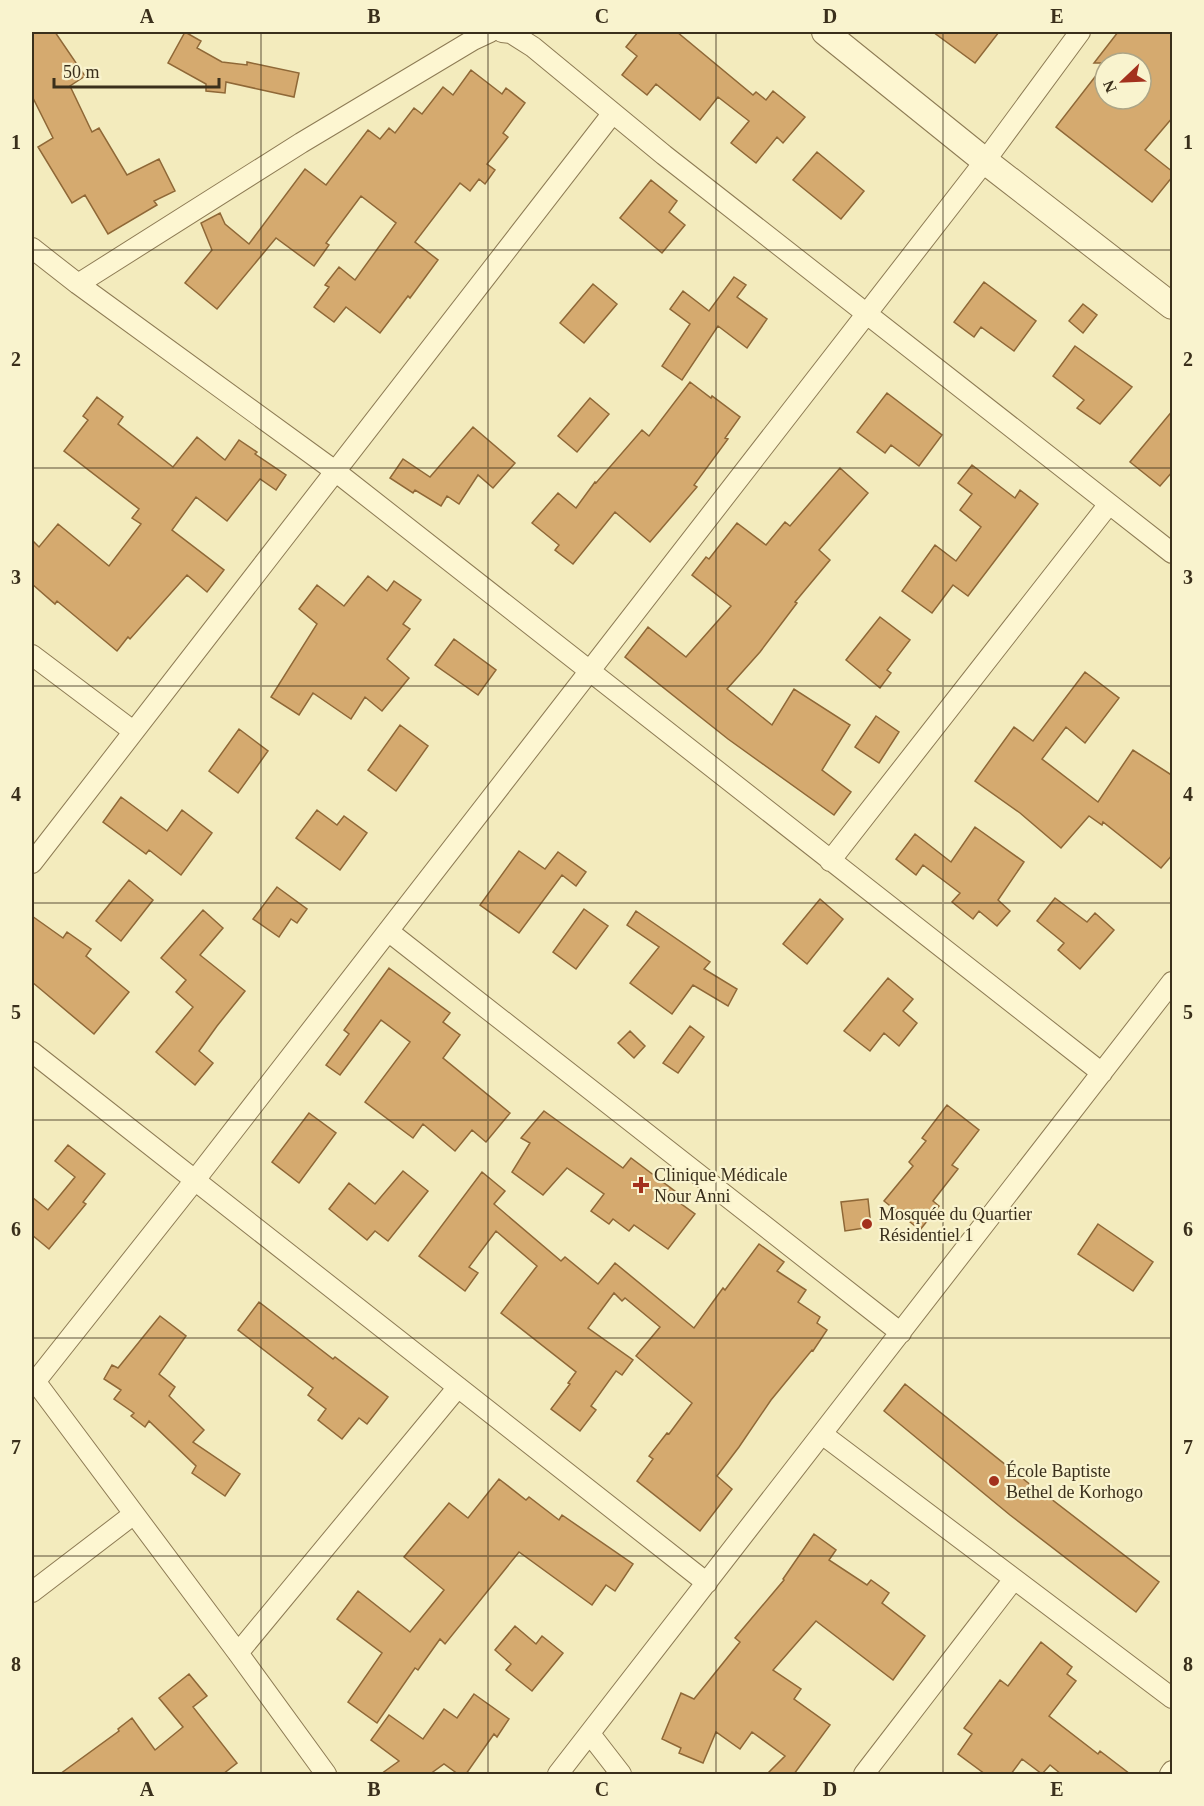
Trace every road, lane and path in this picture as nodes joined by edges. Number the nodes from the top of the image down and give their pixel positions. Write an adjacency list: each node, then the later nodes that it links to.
1 (490, 32): 8 (street)
2 (502, 32): 5 (street)
3 (825, 32): 6 (street)
4 (1080, 32): 6 (street)
5 (612, 114): 10 (street); 11 (street)
6 (985, 161): 9 (street); 10 (street)
7 (32, 248): 8 (street)
8 (78, 284): 11 (street)
9 (1173, 306)
10 (867, 313): 12 (street); 15 (street)
11 (335, 471): 15 (street); 16 (street)
12 (1109, 504): 13 (street); 17 (street)
13 (1173, 553)
14 (32, 655): 16 (street)
15 (589, 671): 17 (street); 19 (street)
16 (134, 731): 18 (street)
17 (830, 861): 22 (street)
18 (32, 863)
19 (388, 931): 23 (street); 24 (street)
20 (1173, 982): 22 (street)
21 (32, 1052): 23 (street)
22 (1102, 1073): 24 (street)
23 (195, 1180): 25 (street); 26 (street)
24 (901, 1333): 27 (street)
25 (33, 1380): 28 (street)
26 (458, 1387): 30 (street); 32 (street)
27 (822, 1434): 29 (street); 30 (street)
28 (134, 1514): 31 (street); 32 (street)
29 (1014, 1578): 33 (street); 38 (street)
30 (707, 1582): 34 (street)
31 (32, 1592)
32 (238, 1653): 35 (street)
33 (1173, 1698)
34 (590, 1734): 36 (street); 37 (street)
35 (324, 1774)
36 (558, 1774)
37 (621, 1774)
38 (864, 1774)

